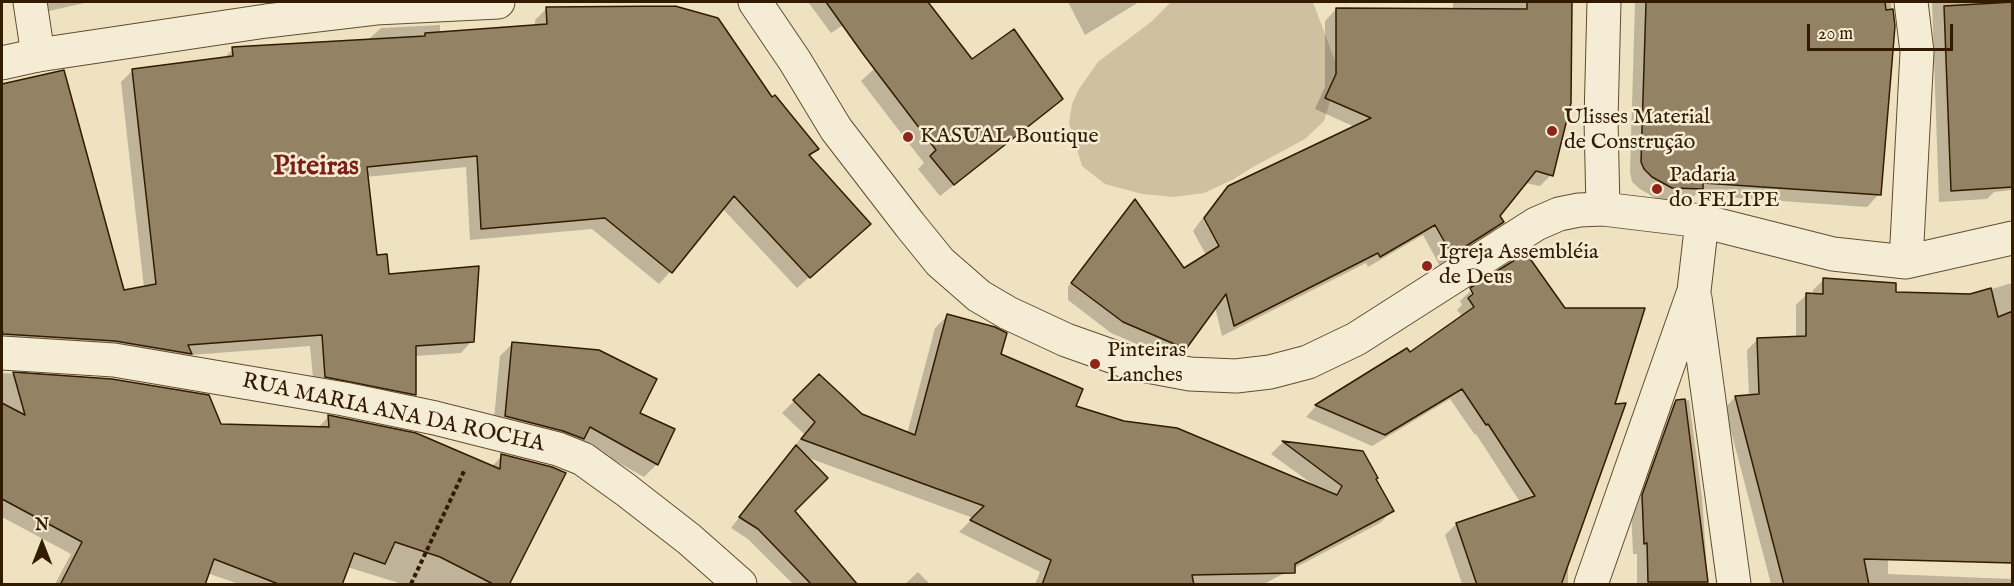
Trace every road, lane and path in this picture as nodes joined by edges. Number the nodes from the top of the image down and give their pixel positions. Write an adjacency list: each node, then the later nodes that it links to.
1 (30, 2): 6 (street)
2 (498, 2): 6 (street)
3 (755, 2): 8 (street)
4 (1604, 2): 8 (street)
5 (1911, 2): 11 (street)
6 (38, 55): 7 (street)
7 (2, 63)
8 (1603, 209): 9 (street)
9 (1702, 221): 11 (street); 12 (street)
10 (2013, 238): 11 (street)
11 (1906, 262)
12 (1694, 291): 17 (street); 18 (street)
13 (2, 353): 14 (street, RUA MARIA ANA DA ROCHA)
14 (484, 430): 15 (path); 16 (street, RUA MARIA ANA DA ROCHA)
15 (411, 585)
16 (740, 585)
17 (1591, 585)
18 (1734, 585)

